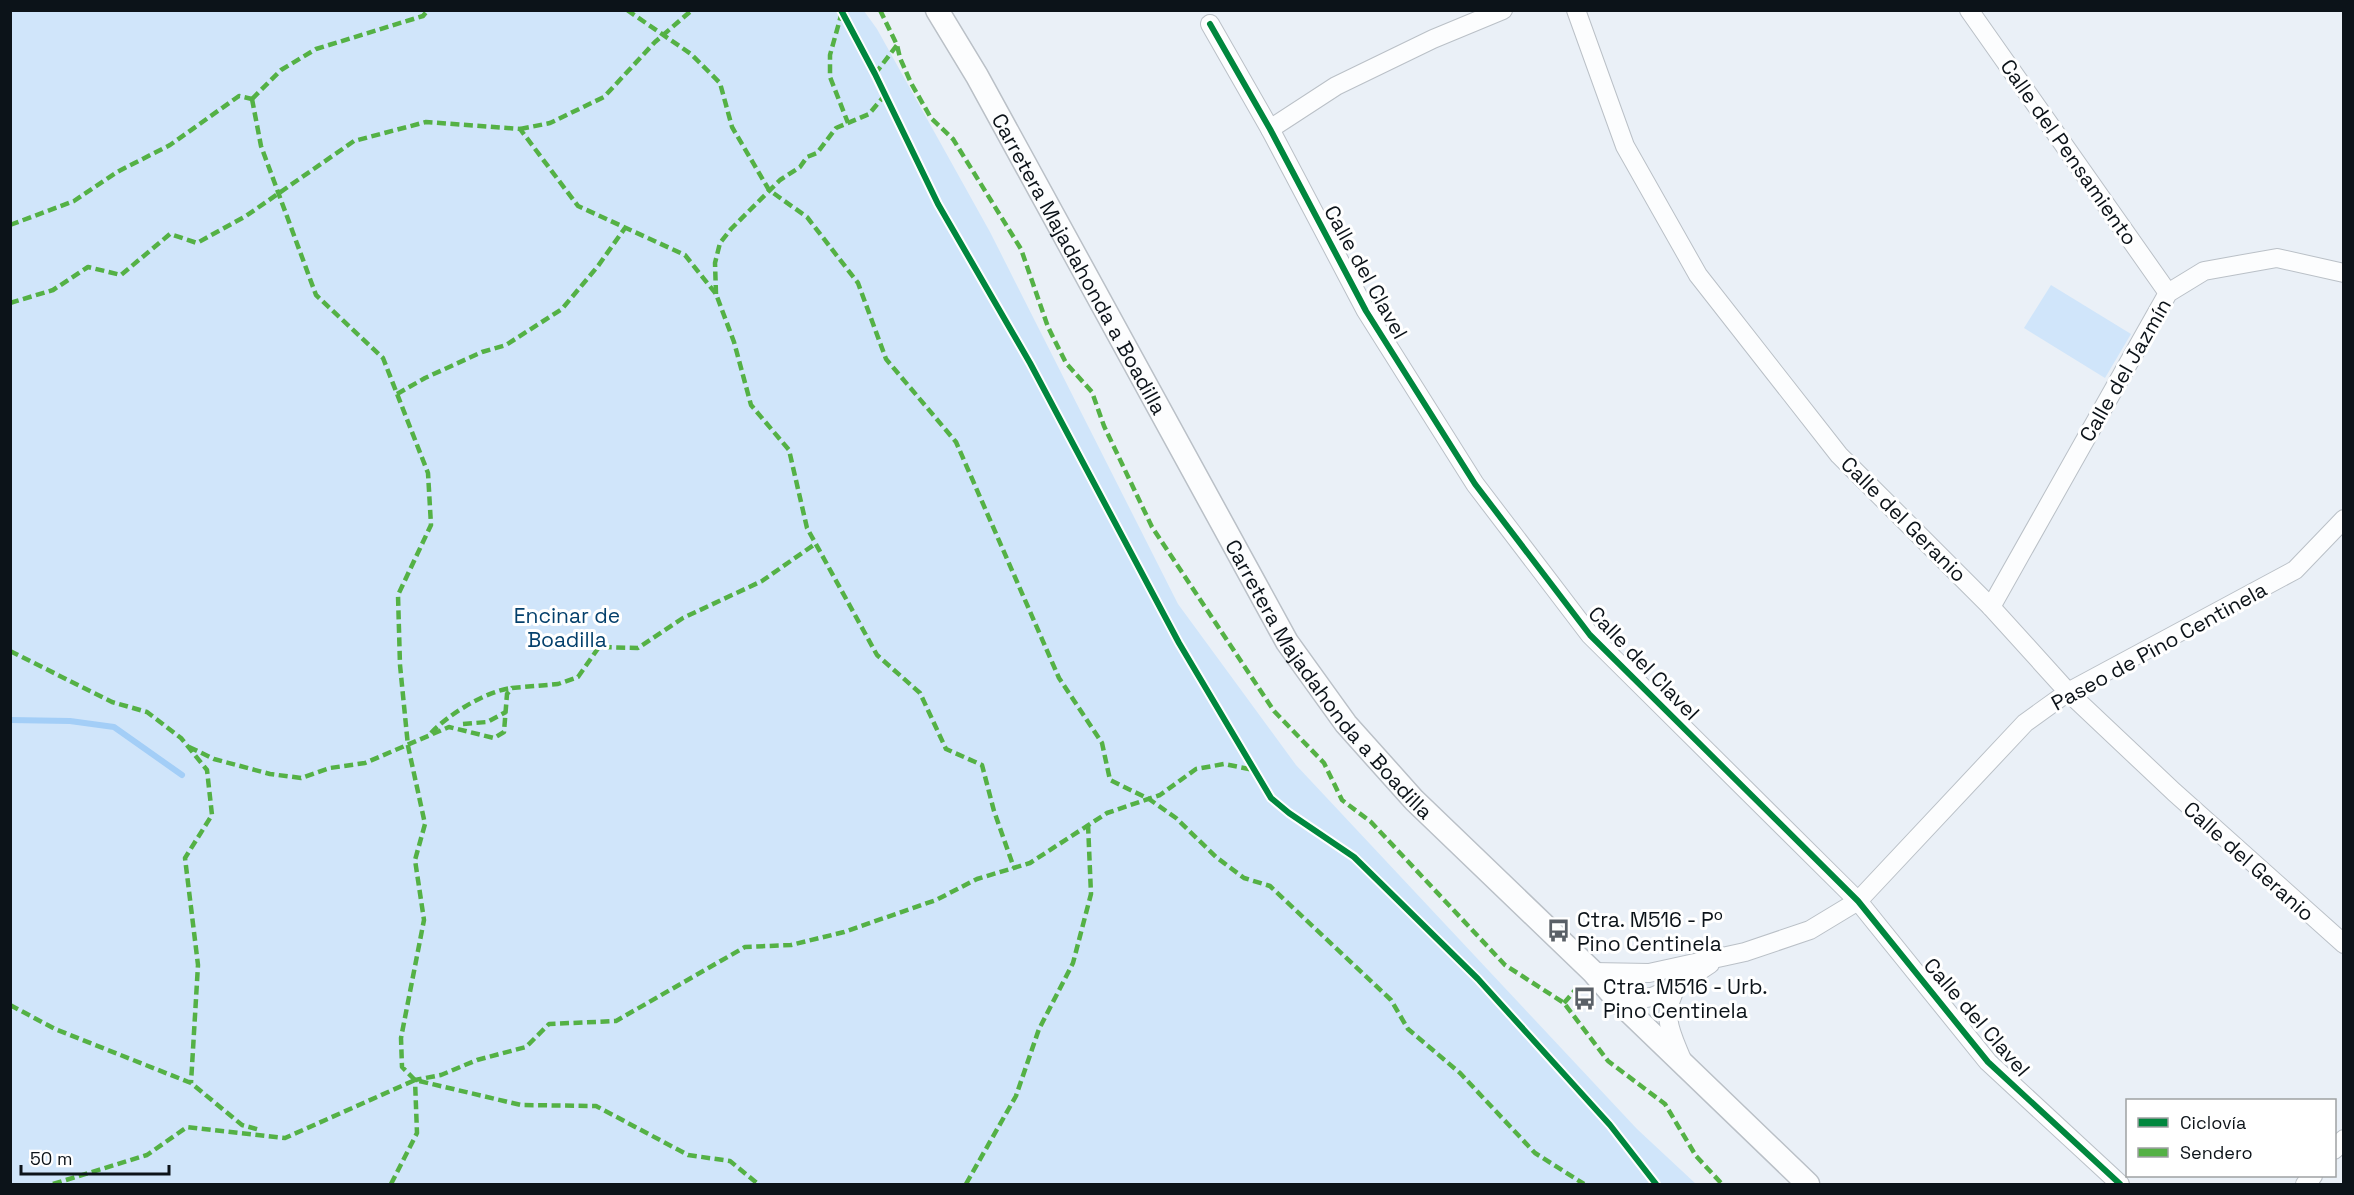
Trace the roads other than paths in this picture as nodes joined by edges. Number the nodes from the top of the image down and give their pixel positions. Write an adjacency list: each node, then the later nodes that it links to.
1 (937, 10): 7 (street, Carretera Majadahonda a Boadilla)
2 (952, 10): 7 (street, Carretera Majadahonda a Boadilla)
3 (1503, 10): 8 (street)
4 (1576, 10): 12 (street, Calle del Geranio)
5 (1969, 10): 10 (street, Calle del Pensamiento)
6 (1210, 24): 8 (street, Calle del Clavel)
7 (977, 76): 17 (street, Carretera Majadahonda a Boadilla)
8 (1270, 129): 14 (street, Calle del Clavel)
9 (2343, 273): 10 (street, Calle del Jazmín)
10 (2168, 293): 12 (street, Calle del Jazmín)
11 (2343, 519): 13 (street, Paseo de Pino Centinela)
12 (1991, 607): 13 (street, Calle del Geranio)
13 (2068, 692): 14 (street, Paseo de Pino Centinela); 15 (street, Calle del Geranio)
14 (1858, 901): 16 (street, Paseo de Pino Centinela); 22 (street, Calle del Clavel)
15 (2343, 944)
16 (1719, 958): 17 (street); 18 (street)
17 (1593, 972): 19 (street, Carretera Majadahonda a Boadilla)
18 (1677, 986): 19 (street); 20 (street)
19 (1619, 1002): 20 (street, Carretera Majadahonda a Boadilla)
20 (1685, 1066): 21 (street, Carretera Majadahonda a Boadilla)
21 (1808, 1185)
22 (2120, 1185)

